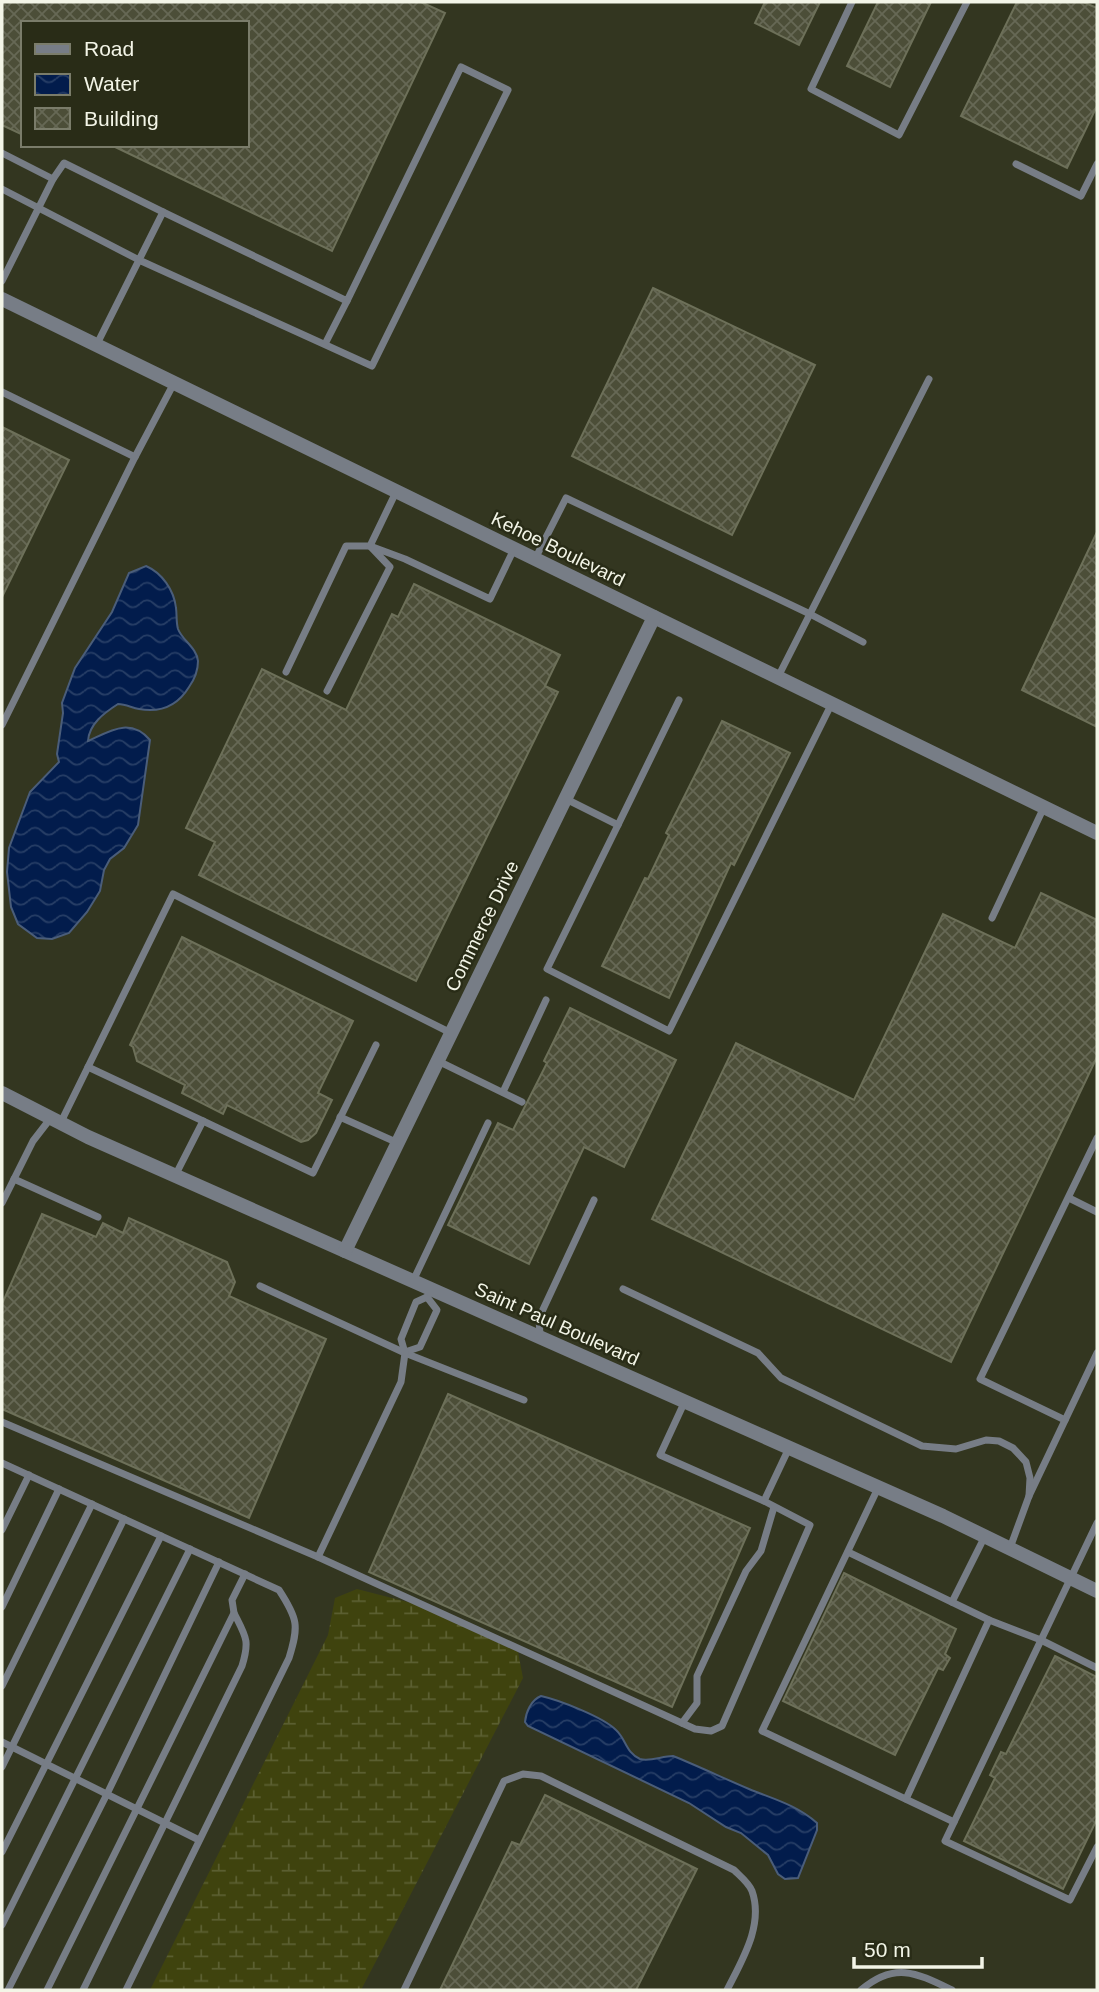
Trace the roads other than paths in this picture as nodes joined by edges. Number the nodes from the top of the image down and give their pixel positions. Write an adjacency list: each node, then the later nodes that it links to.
1 (852, 2): 2 (lane)
2 (967, 2)
3 (2, 153): 6 (lane)
4 (1016, 164): 5 (lane)
5 (1097, 164)
6 (54, 179): 8 (lane); 9 (lane)
7 (2, 189): 8 (lane)
8 (39, 207): 10 (lane); 11 (lane)
9 (163, 212): 10 (lane); 13 (lane)
10 (139, 260): 14 (lane); 15 (lane)
11 (2, 281)
12 (2, 299): 15 (street, Kehoe Boulevard)
13 (347, 301): 14 (lane); 14 (lane)
14 (325, 344)
15 (96, 345): 17 (street, Kehoe Boulevard)
16 (929, 379): 24 (lane)
17 (174, 383): 19 (lane); 20 (street, Kehoe Boulevard)
18 (2, 392): 19 (lane)
19 (135, 457): 32 (lane)
20 (396, 492): 21 (lane); 22 (street, Kehoe Boulevard)
21 (370, 546): 22 (lane); 27 (lane); 29 (lane)
22 (514, 549): 23 (street, Kehoe Boulevard)
23 (535, 559): 24 (lane); 25 (street, Kehoe Boulevard)
24 (810, 614): 26 (lane); 28 (lane)
25 (654, 617): 28 (street, Kehoe Boulevard); 33 (street, Commerce Drive)
26 (863, 642)
27 (286, 672)
28 (778, 677): 31 (street, Kehoe Boulevard)
29 (327, 691)
30 (679, 701): 35 (lane)
31 (832, 703): 34 (street, Kehoe Boulevard); 35 (lane)
32 (2, 725)
33 (565, 798): 35 (lane); 39 (street, Commerce Drive)
34 (1044, 807): 36 (street, Kehoe Boulevard); 37 (lane)
35 (618, 825)
36 (1097, 833)
37 (992, 918)
38 (546, 1000): 43 (lane)
39 (451, 1033): 41 (street, Commerce Drive); 42 (lane)
40 (376, 1045): 46 (lane)
41 (438, 1060): 43 (lane); 51 (street, Commerce Drive)
42 (88, 1067): 47 (lane); 48 (lane)
43 (503, 1092): 45 (lane)
44 (2, 1093): 47 (street, Saint Paul Boulevard)
45 (522, 1101)
46 (340, 1117): 48 (lane); 51 (lane)
47 (55, 1121): 52 (street, Saint Paul Boulevard); 53 (lane)
48 (203, 1121): 52 (lane)
49 (488, 1123): 60 (lane)
50 (1097, 1138): 54 (lane)
51 (398, 1143): 59 (street, Commerce Drive)
52 (175, 1175): 59 (street, Saint Paul Boulevard)
53 (14, 1179): 56 (lane); 58 (lane)
54 (1069, 1198): 57 (lane); 69 (lane)
55 (594, 1200): 64 (lane)
56 (2, 1203)
57 (1097, 1212)
58 (98, 1217)
59 (345, 1251): 60 (street, Saint Paul Boulevard)
60 (413, 1281): 63 (street, Saint Paul Boulevard)
61 (260, 1286): 65 (lane)
62 (623, 1289): 76 (lane)
63 (429, 1293): 64 (street, Saint Paul Boulevard); 65 (lane); 65 (lane)
64 (540, 1337): 68 (street, Saint Paul Boulevard)
65 (405, 1353): 67 (lane); 88 (lane)
66 (1097, 1353): 69 (lane)
67 (524, 1400)
68 (685, 1401): 71 (street, Saint Paul Boulevard); 77 (lane)
69 (1065, 1420): 76 (lane)
70 (2, 1422): 88 (lane)
71 (789, 1448): 74 (street, Saint Paul Boulevard); 77 (lane)
72 (2, 1463): 73 (lane)
73 (29, 1475): 75 (lane); 82 (lane)
74 (879, 1487): 84 (street, Saint Paul Boulevard); 87 (lane)
75 (59, 1489): 78 (lane); 94 (lane)
76 (1029, 1496): 85 (lane)
77 (764, 1501): 79 (lane)
78 (92, 1504): 80 (lane); 99 (lane)
79 (775, 1507): 100 (lane); 100 (lane)
80 (124, 1519): 83 (lane); 102 (lane)
81 (1097, 1523): 91 (lane)
82 (2, 1530)
83 (161, 1535): 86 (lane); 103 (lane)
84 (985, 1536): 85 (street, Saint Paul Boulevard); 93 (lane)
85 (1010, 1548): 91 (street, Saint Paul Boulevard)
86 (190, 1549): 89 (lane); 105 (lane)
87 (848, 1552): 93 (lane); 107 (lane)
88 (317, 1557): 100 (lane)
89 (219, 1562): 90 (lane); 106 (lane)
90 (245, 1574): 95 (lane); 111 (lane)
91 (1071, 1578): 92 (street, Saint Paul Boulevard); 97 (lane)
92 (1097, 1591)
93 (952, 1602): 96 (lane)
94 (2, 1607)
95 (233, 1613): 108 (lane); 110 (lane)
96 (989, 1620): 97 (lane); 107 (lane)
97 (1041, 1640): 98 (lane); 109 (lane)
98 (1097, 1668)
99 (2, 1686)
100 (682, 1723)
101 (2, 1742): 102 (lane)
102 (12, 1747): 103 (lane); 104 (lane)
103 (46, 1765): 105 (lane); 113 (lane)
104 (2, 1767)
105 (75, 1778): 106 (lane); 114 (lane)
106 (107, 1794): 108 (lane); 115 (lane)
107 (906, 1799): 109 (lane)
108 (137, 1809): 110 (lane); 116 (lane)
109 (954, 1822): 112 (lane)
110 (165, 1823): 111 (lane); 117 (lane)
111 (199, 1840): 118 (lane)
112 (1097, 1847)
113 (2, 1852)
114 (2, 1925)
115 (8, 1990)
116 (47, 1990)
117 (83, 1990)
118 (126, 1990)
119 (404, 1990): 120 (lane)
120 (727, 1990)
121 (861, 1990): 122 (lane)
122 (952, 1990)

